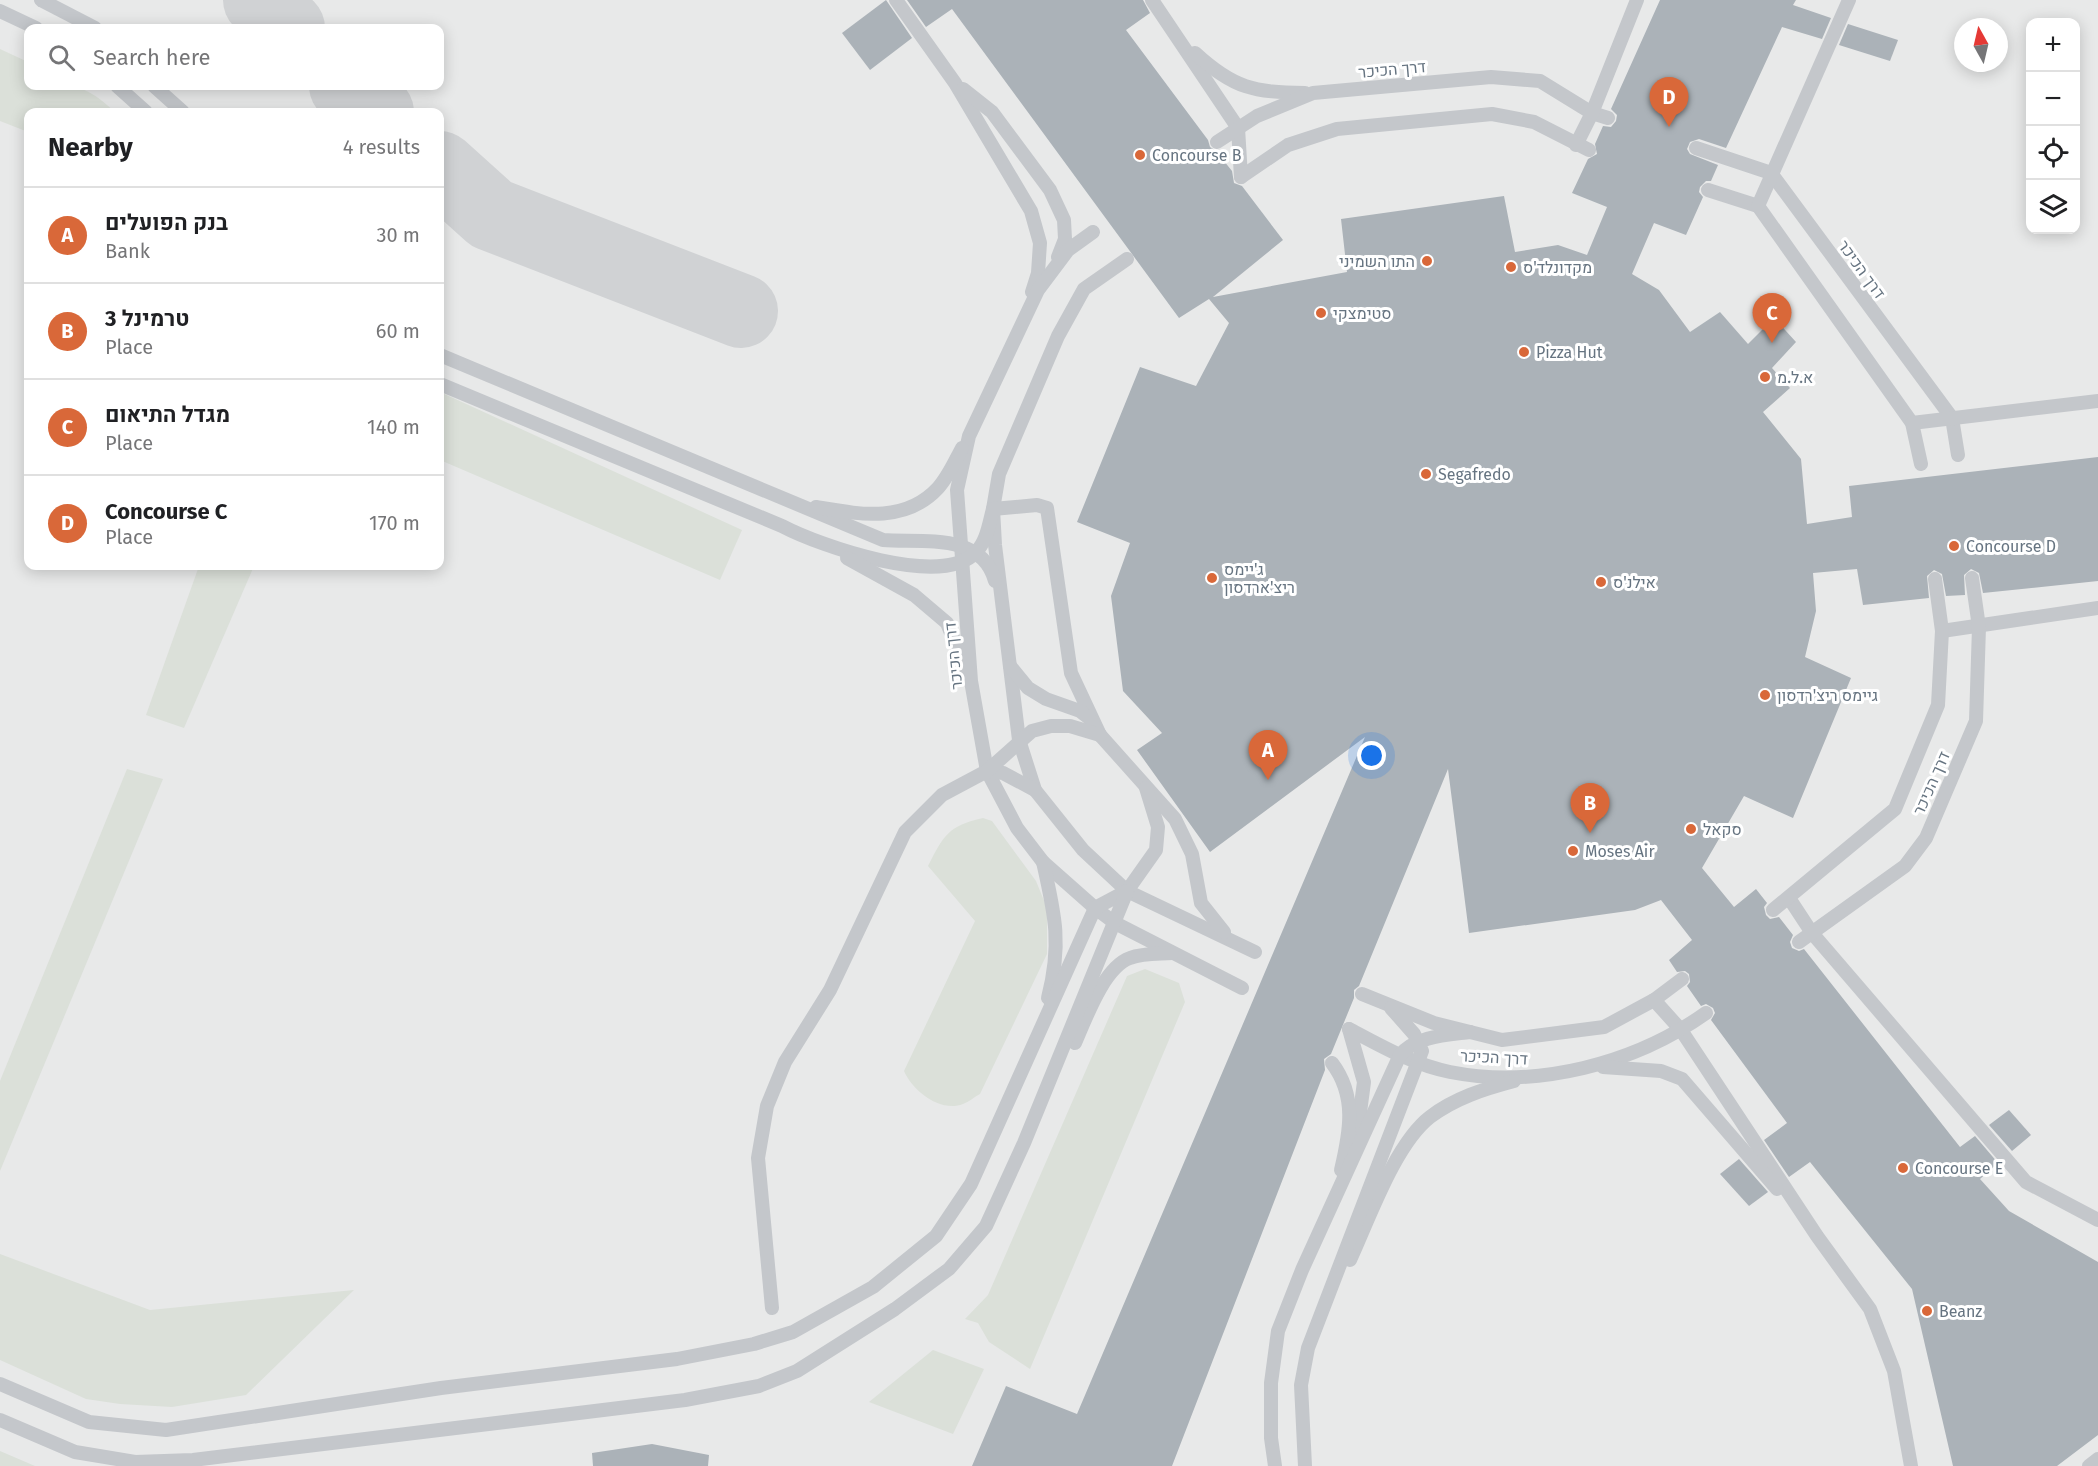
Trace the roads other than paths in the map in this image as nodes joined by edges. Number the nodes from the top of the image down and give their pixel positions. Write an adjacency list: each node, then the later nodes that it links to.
1 (42, 0): 8 (lane)
2 (896, 0): 10 (lane)
3 (1152, 0): 9 (lane)
4 (1637, 0): 16 (lane)
5 (1849, 0): 21 (lane)
6 (0, 11): 7 (lane)
7 (28, 24)
8 (87, 24)
9 (1179, 37): 13 (lane); 18 (lane)
10 (956, 83): 26 (lane); 27 (lane)
11 (121, 90): 14 (lane)
12 (158, 90): 15 (lane)
13 (1313, 93): 16 (lane, דרך הכיכר); 18 (lane, דרך הכיכר)
14 (142, 108)
15 (179, 108)
16 (1592, 112): 17 (lane, דרך הכיכר); 18 (lane)
17 (1608, 118)
18 (1238, 128): 19 (lane, דרך הכיכר)
19 (1217, 141)
20 (1696, 148): 21 (lane)
21 (1771, 173): 23 (lane); 31 (lane, דרך הכיכר)
22 (1708, 190): 23 (lane)
23 (1758, 206): 32 (lane)
24 (1093, 231): 26 (lane, דרך הכיכר)
25 (1127, 259): 37 (lane)
26 (1053, 270): 27 (lane, דרך הכיכר)
27 (1023, 323): 33 (lane, דרך הכיכר)
28 (444, 357): 36 (lane)
29 (444, 386): 39 (lane)
30 (2098, 401): 31 (lane)
31 (1952, 418): 32 (lane); 34 (lane, דרך הכיכר)
32 (1912, 423): 35 (lane)
33 (969, 436): 36 (lane); 38 (lane, דרך הכיכר)
34 (1958, 455)
35 (1921, 464)
36 (793, 504): 38 (lane)
37 (993, 509): 40 (lane); 45 (lane); 50 (lane)
38 (959, 543): 40 (lane); 41 (lane, דרך הכיכר)
39 (827, 546): 41 (lane); 49 (lane)
40 (975, 554): 41 (lane); 45 (lane)
41 (960, 563): 49 (lane, דרך הכיכר)
42 (1972, 578): 46 (lane, דרך הכיכר)
43 (1935, 579): 47 (lane, דרך הכיכר)
44 (2098, 608): 46 (lane)
45 (1003, 612): 48 (lane)
46 (1979, 627): 47 (lane); 61 (lane, דרך הכיכר)
47 (1942, 631): 57 (lane, דרך הכיכר)
48 (1009, 664): 50 (lane); 51 (lane)
49 (971, 681): 52 (lane, דרך הכיכר)
50 (1100, 735): 51 (lane); 53 (lane)
51 (1019, 740): 52 (lane); 54 (lane)
52 (987, 771): 54 (lane); 55 (lane, דרך הכיכר); 85 (lane)
53 (1146, 788): 56 (lane); 62 (lane)
54 (1035, 790): 56 (lane)
55 (1043, 862): 58 (lane, דרך הכיכר); 74 (lane)
56 (1127, 891): 58 (lane); 60 (lane); 62 (lane)
57 (1789, 898): 59 (lane, דרך הכיכר); 61 (lane)
58 (1095, 908): 60 (lane, דרך הכיכר); 74 (lane)
59 (1773, 910)
60 (1115, 923): 65 (lane, דרך הכיכר); 81 (lane)
61 (1812, 933): 63 (lane, דרך הכיכר); 83 (lane)
62 (1230, 938): 64 (lane)
63 (1799, 942)
64 (1255, 952)
65 (1173, 953): 67 (lane, דרך הכיכר); 81 (lane)
66 (1682, 979): 69 (lane, דרך הכיכר)
67 (1242, 988)
68 (1362, 994): 70 (lane, דרך הכיכר)
69 (1654, 1000): 72 (lane); 73 (lane, דרך הכיכר)
70 (1391, 1008): 73 (lane, דרך הכיכר); 75 (lane)
71 (1706, 1013): 72 (lane, דרך הכיכר)
72 (1681, 1030): 79 (lane, דרך הכיכר); 84 (lane)
73 (1470, 1032): 75 (lane)
74 (1039, 1034): 87 (lane)
75 (1420, 1042): 76 (lane); 77 (lane)
76 (1400, 1055): 77 (lane, דרך הכיכר); 82 (lane); 82 (lane, דרך הכיכר)
77 (1419, 1062): 80 (lane, דרך הכיכר); 86 (lane)
78 (1332, 1064): 82 (lane)
79 (1577, 1068): 80 (lane, דרך הכיכר); 84 (lane)
80 (1528, 1077): 86 (lane)
81 (1024, 1143): 88 (lane)
82 (1334, 1198): 90 (lane)
83 (2098, 1220)
84 (1817, 1236): 92 (lane)
85 (772, 1308)
86 (1308, 1348): 91 (lane)
87 (0, 1384)
88 (0, 1420)
89 (2098, 1459): 93 (lane)
90 (1275, 1466)
91 (1305, 1466)
92 (1911, 1466)
93 (2090, 1466)

